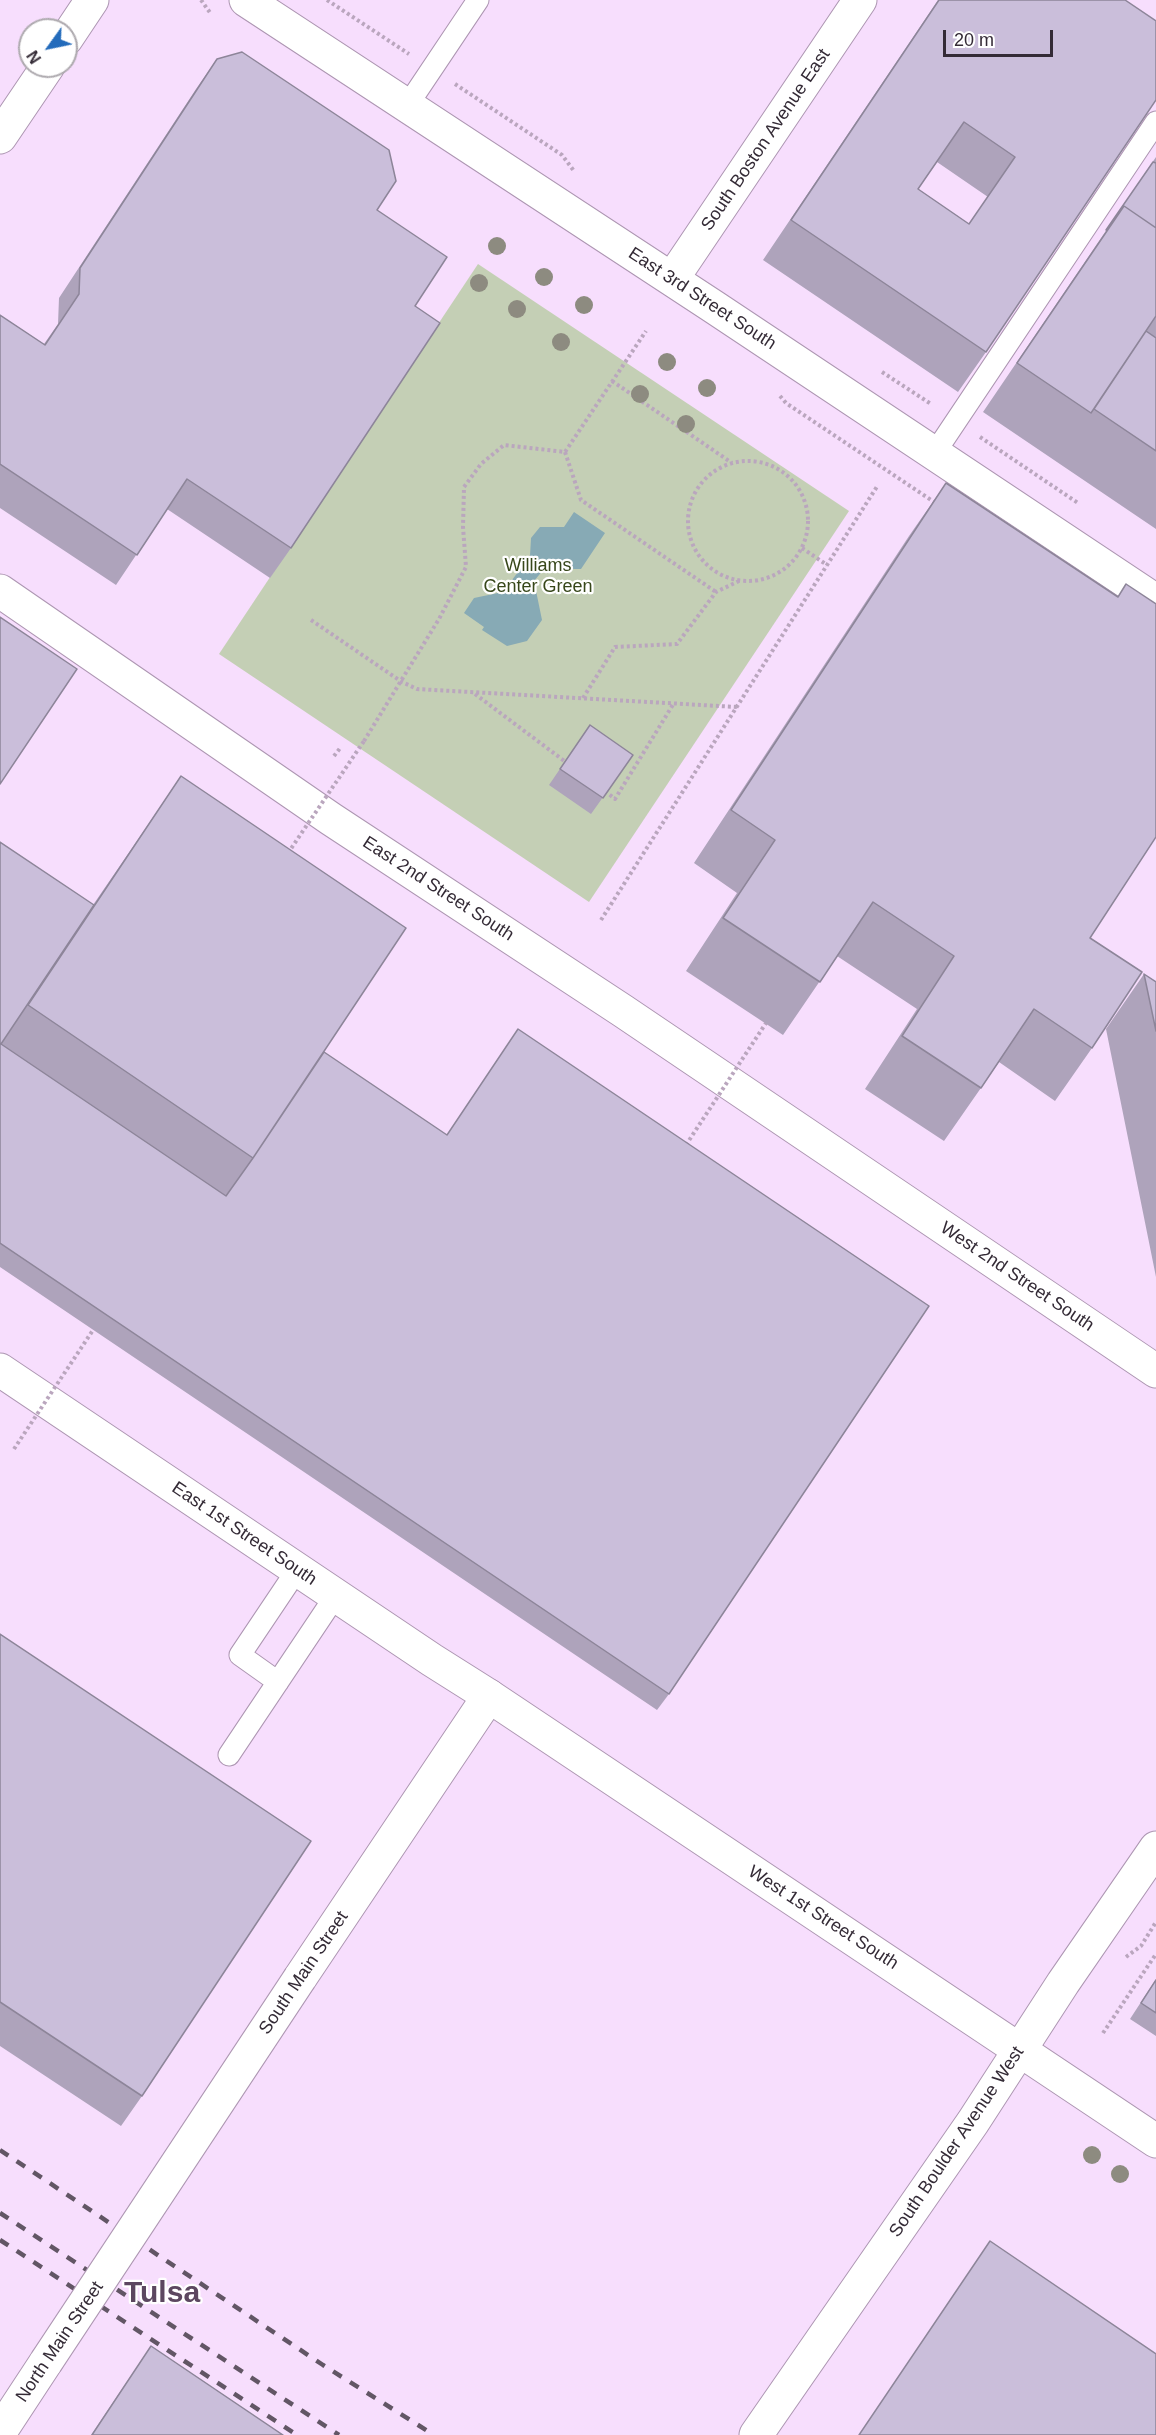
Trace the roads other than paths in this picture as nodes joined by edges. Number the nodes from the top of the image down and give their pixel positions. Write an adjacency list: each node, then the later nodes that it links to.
1 (92, 0): 5 (street)
2 (246, 0): 7 (street, East 3rd Street South)
3 (478, 0): 7 (lane)
4 (860, 0): 10 (street, South Boston Avenue East)
5 (78, 21)
6 (40, 78): 9 (street)
7 (407, 106): 10 (street, East 3rd Street South)
8 (1156, 122): 11 (lane)
9 (0, 137)
10 (672, 279): 11 (street, East 3rd Street South)
11 (934, 454): 13 (street, East 3rd Street South)
12 (0, 591): 14 (street, East 2nd Street South)
13 (1156, 602)
14 (878, 1183): 16 (street, West 2nd Street South)
15 (0, 1370): 17 (street, East 1st Street South)
16 (1156, 1371)
17 (297, 1570): 18 (street, East 1st Street South); 19 (lane)
18 (336, 1595): 19 (lane); 20 (street, East 1st Street South)
19 (278, 1682): 21 (lane)
20 (489, 1696): 23 (street, West 1st Street South); 25 (street, South Main Street, bridge)
21 (229, 1755)
22 (1156, 1848): 23 (street, South Boulder Avenue West)
23 (1020, 2049): 24 (street, West 1st Street South); 27 (street, South Boulder Avenue West)
24 (1156, 2141)
25 (120, 2252): 26 (street, North Main Street, bridge)
26 (0, 2432)
27 (756, 2435)

